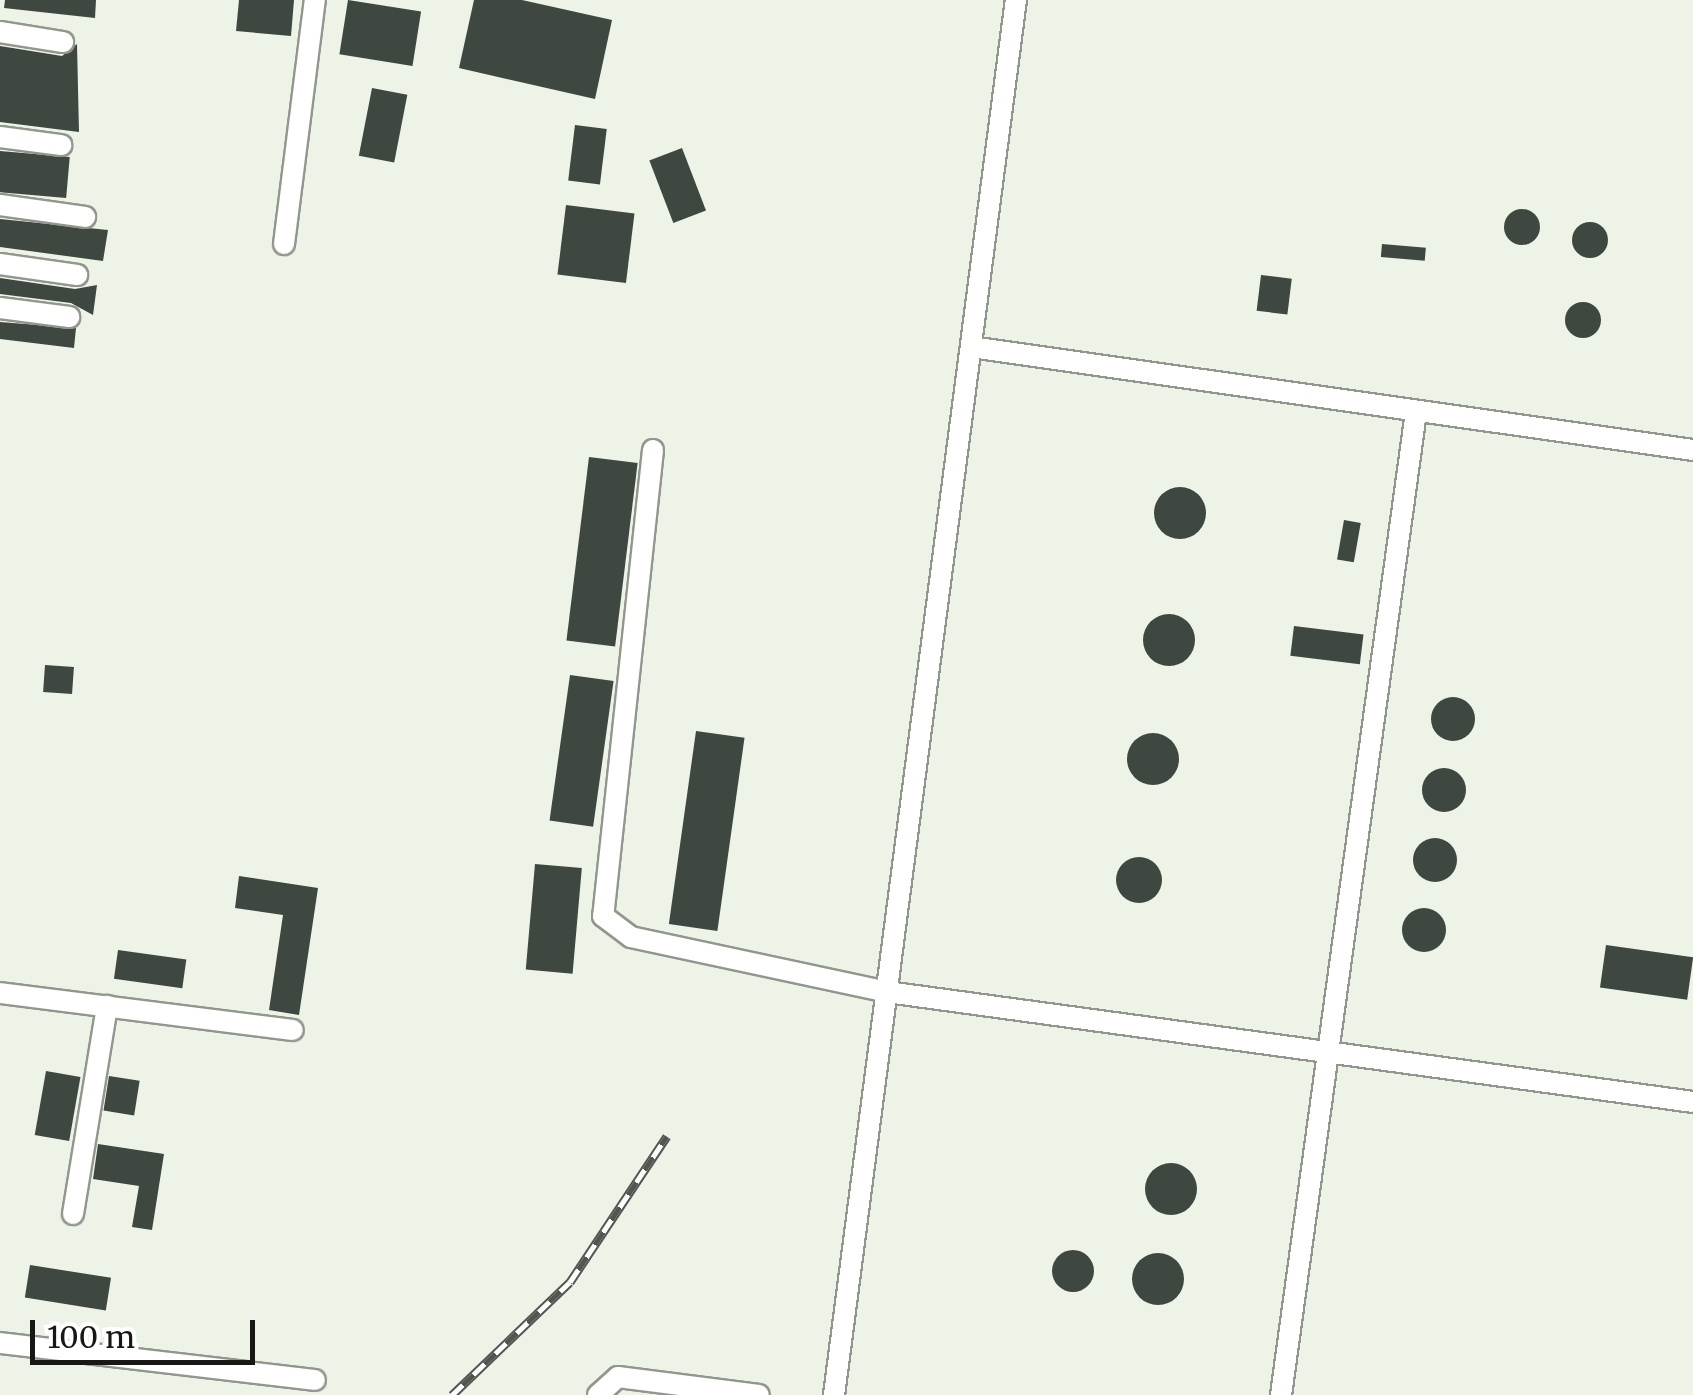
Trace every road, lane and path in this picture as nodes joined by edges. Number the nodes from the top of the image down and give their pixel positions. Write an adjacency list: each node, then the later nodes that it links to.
1 (315, 0): 9 (street)
2 (1016, 0): 14 (street)
3 (0, 32): 4 (street)
4 (63, 42)
5 (0, 137): 6 (street)
6 (61, 146)
7 (0, 205): 8 (street)
8 (85, 217)
9 (284, 244)
10 (0, 264): 11 (street)
11 (77, 275)
12 (0, 308): 13 (street)
13 (69, 317)
14 (971, 347): 15 (street); 19 (street)
15 (1416, 412): 17 (street); 22 (street)
16 (653, 450): 19 (street)
17 (1693, 450)
18 (0, 992): 20 (street)
19 (886, 992): 22 (street); 29 (street)
20 (107, 1006): 21 (street); 24 (street)
21 (292, 1030)
22 (1328, 1052): 23 (street); 30 (street)
23 (1693, 1102)
24 (73, 1214)
25 (0, 1343): 26 (street)
26 (315, 1380)
27 (598, 1395): 28 (street)
28 (759, 1395)
29 (834, 1395)
30 (1281, 1395)

